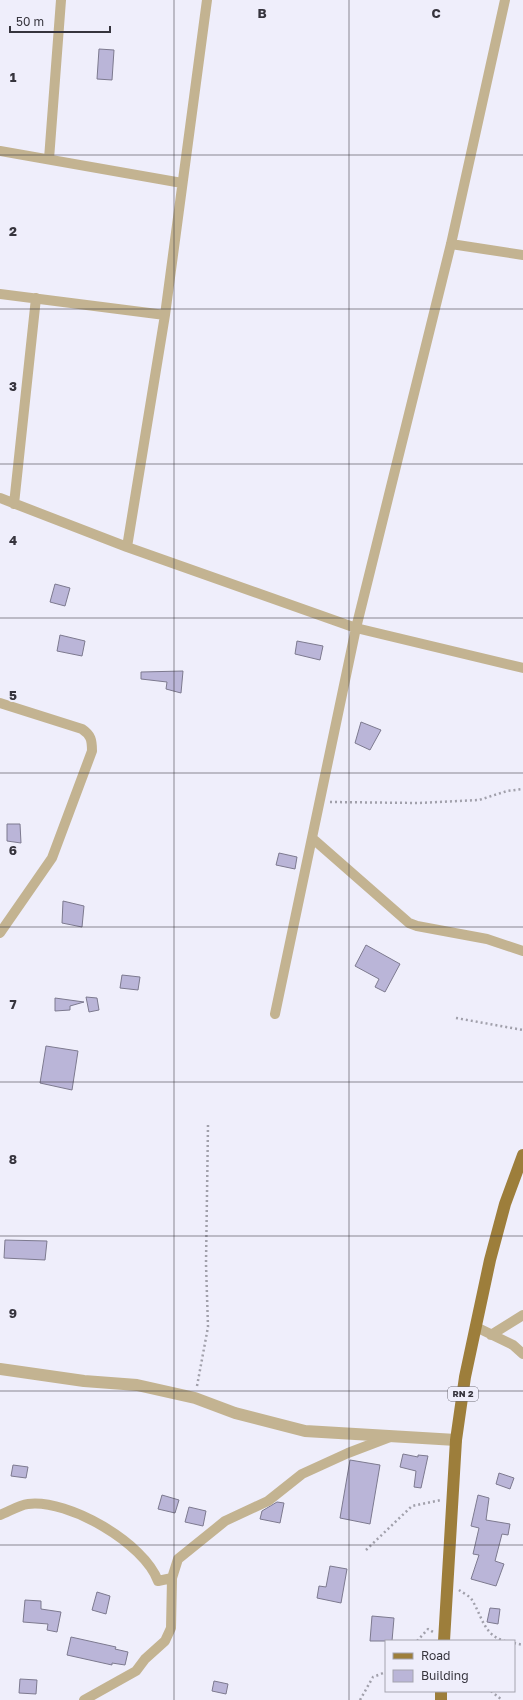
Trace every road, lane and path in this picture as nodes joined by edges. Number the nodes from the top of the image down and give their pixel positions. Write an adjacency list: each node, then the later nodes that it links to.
1 (61, 0): 5 (street)
2 (207, 0): 6 (street)
3 (506, 0): 7 (street)
4 (0, 151): 5 (street)
5 (49, 159): 6 (street)
6 (182, 184): 11 (street)
7 (451, 244): 8 (street); 15 (street)
8 (523, 255)
9 (0, 294): 10 (street)
10 (36, 298): 11 (street); 13 (street)
11 (166, 315): 14 (street)
12 (0, 498): 13 (street)
13 (14, 504): 14 (street)
14 (128, 547): 15 (street)
15 (356, 628): 16 (street); 19 (street)
16 (523, 668)
17 (0, 702): 21 (street)
18 (523, 789): 19 (path)
19 (319, 802): 20 (street)
20 (312, 838): 22 (street); 23 (street)
21 (0, 933)
22 (523, 951)
23 (275, 1014)
24 (456, 1018): 25 (path)
25 (523, 1030)
26 (208, 1125): 33 (path)
27 (523, 1155): 29 (main road, RN 2)
28 (523, 1315): 30 (street)
29 (476, 1327): 30 (street); 35 (main road, RN 2)
30 (491, 1335): 31 (street)
31 (523, 1354)
32 (0, 1369): 33 (street)
33 (195, 1398): 34 (street)
34 (393, 1436): 35 (street); 39 (street)
35 (456, 1440): 36 (main road, RN 2)
36 (454, 1497): 38 (path); 40 (main road, RN 2)
37 (0, 1515): 39 (street)
38 (366, 1550)
39 (172, 1578): 46 (street)
40 (449, 1583): 41 (main road, RN 2); 43 (path)
41 (442, 1639): 42 (path)
42 (418, 1640)
43 (500, 1640)
44 (385, 1672): 47 (path)
45 (493, 1692): 48 (path)
46 (84, 1700)
47 (360, 1700)
48 (502, 1700)

